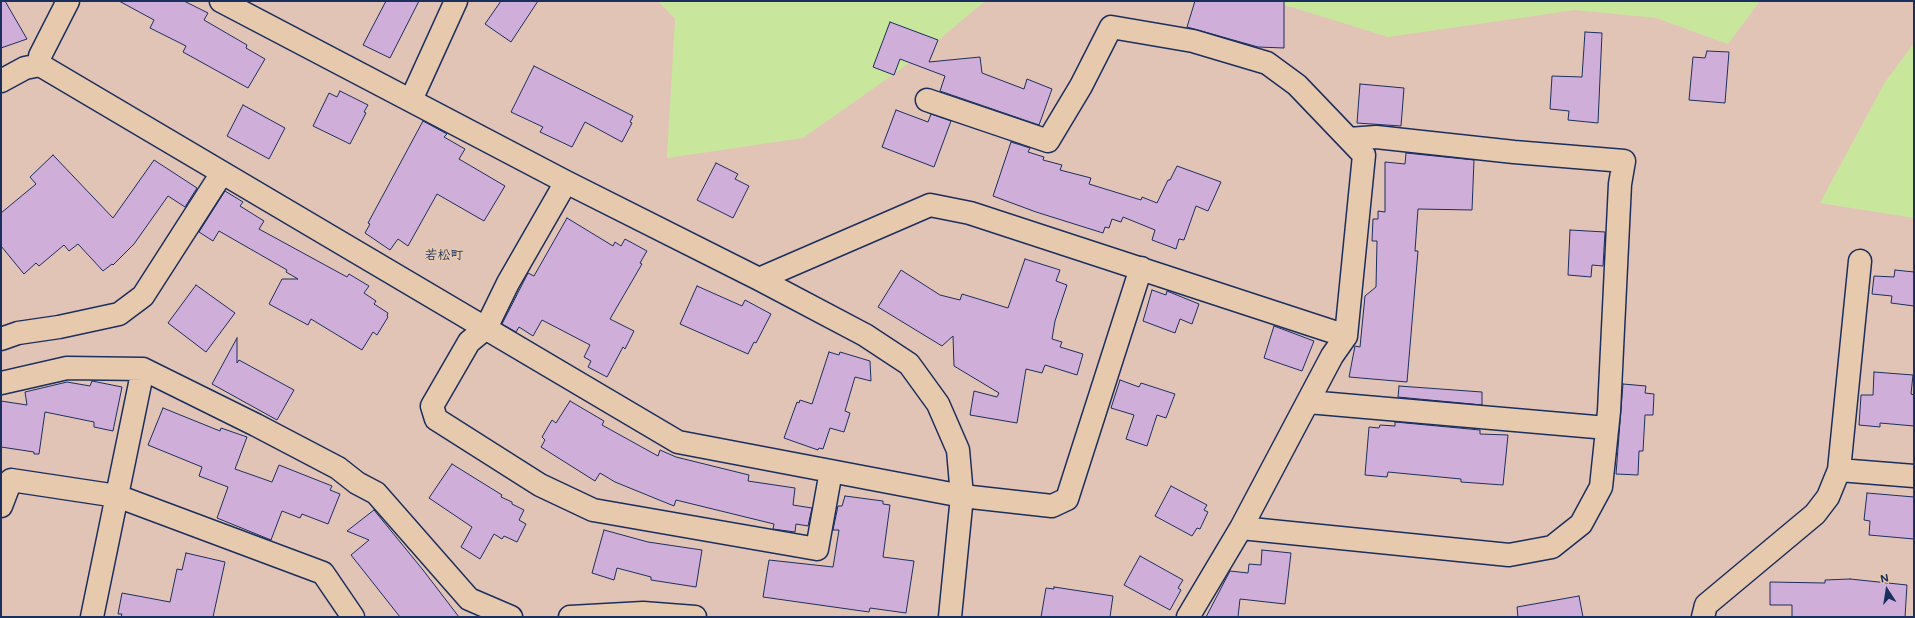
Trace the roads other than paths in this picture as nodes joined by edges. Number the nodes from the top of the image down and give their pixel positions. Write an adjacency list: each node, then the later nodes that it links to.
1 (68, 1): 4 (street)
2 (221, 1): 6 (street)
3 (456, 1): 6 (street)
4 (40, 65): 5 (street); 9 (street)
5 (1, 81)
6 (411, 100): 10 (street)
7 (928, 100): 8 (street)
8 (1349, 139): 15 (street); 20 (street)
9 (222, 173): 14 (street); 16 (street)
10 (566, 182): 13 (street); 14 (street)
11 (1860, 261): 21 (street)
12 (1141, 268): 13 (street); 15 (street); 25 (street)
13 (759, 279): 25 (street)
14 (486, 328): 22 (street); 22 (street)
15 (1346, 336): 19 (street)
16 (1, 339)
17 (144, 369): 18 (street); 24 (street); 30 (street)
18 (1, 383)
19 (1308, 402): 20 (street); 27 (street)
20 (1607, 428): 27 (street)
21 (1839, 470): 23 (street); 35 (street)
22 (831, 471): 25 (street)
23 (1914, 476)
24 (117, 496): 26 (street); 28 (street); 29 (street)
25 (962, 496): 33 (street)
26 (1, 506)
27 (1241, 528): 34 (street)
28 (92, 617)
29 (353, 617)
30 (511, 617)
31 (570, 617): 32 (street)
32 (695, 617)
33 (950, 617)
34 (1188, 617)
35 (1703, 617)

